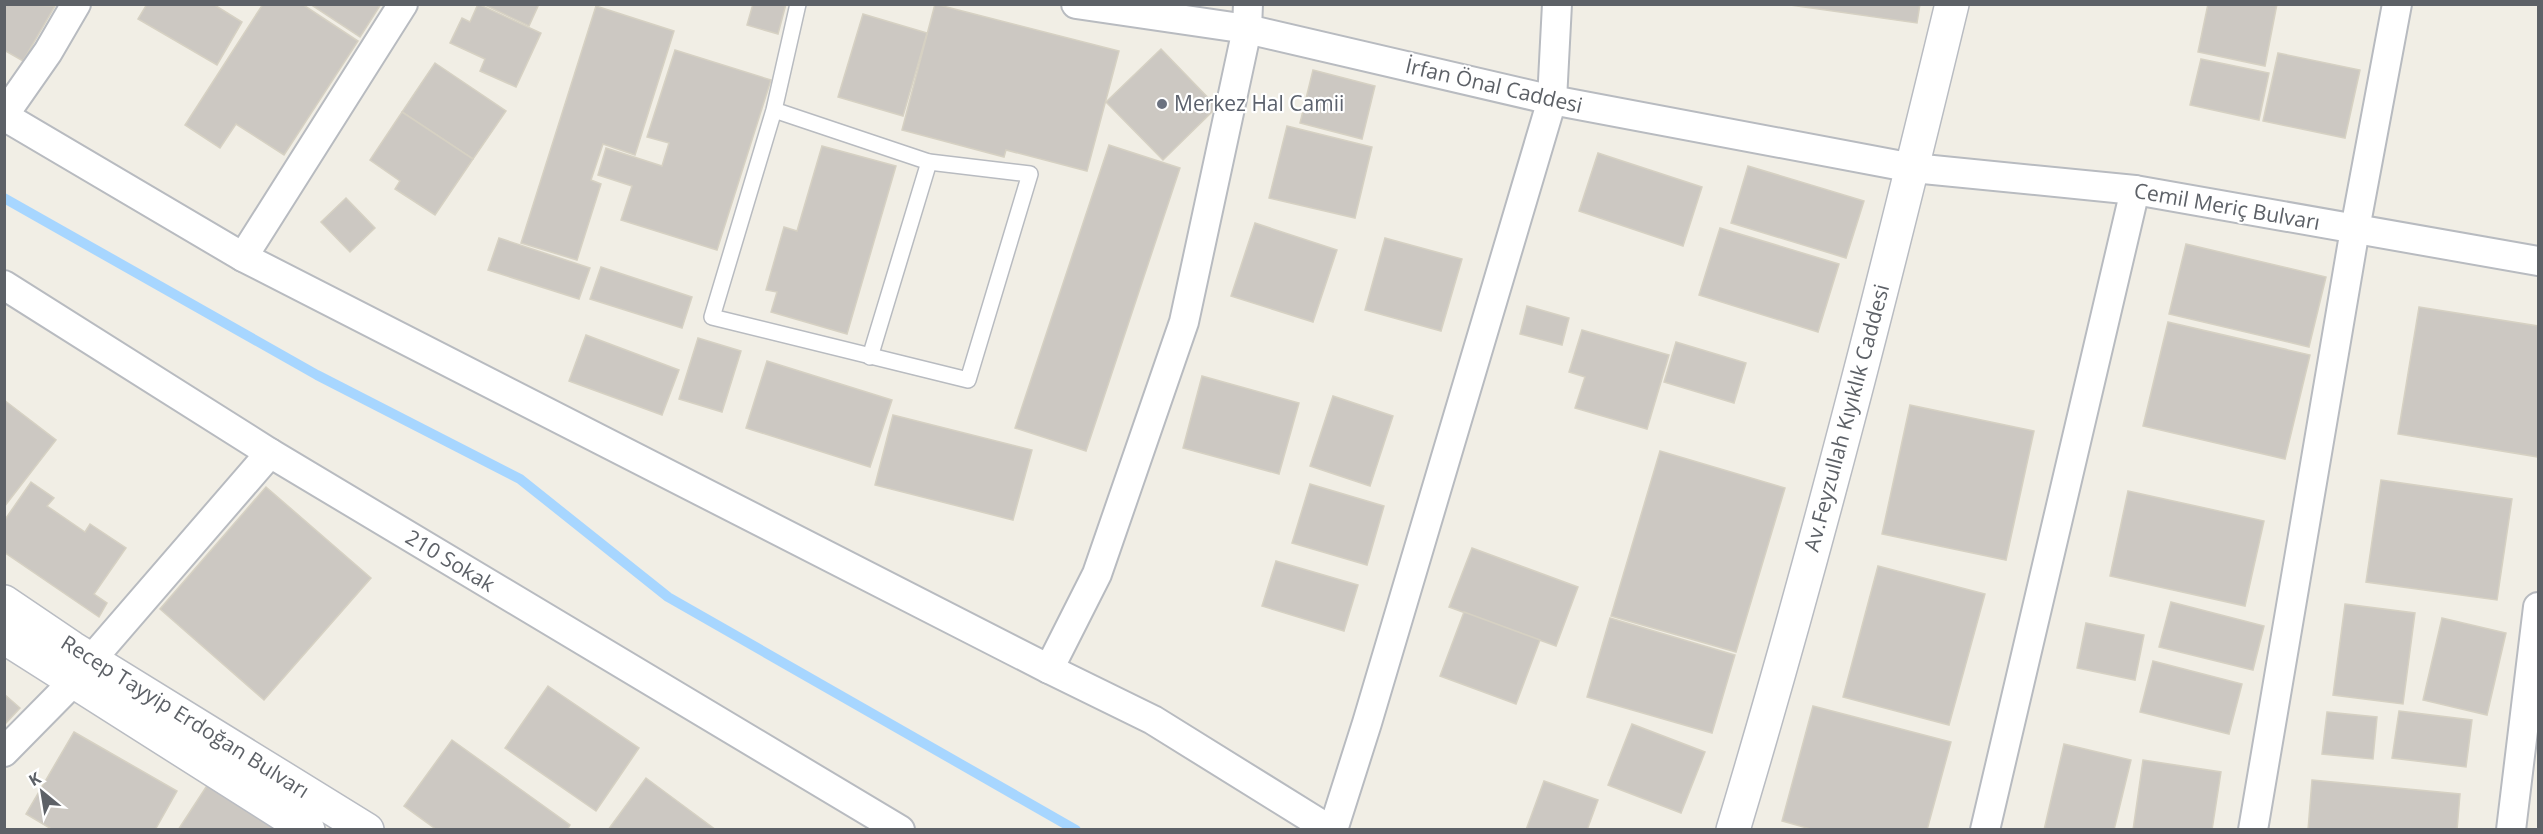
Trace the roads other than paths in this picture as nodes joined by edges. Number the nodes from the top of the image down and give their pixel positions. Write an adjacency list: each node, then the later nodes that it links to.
1 (76, 4): 11 (street)
2 (403, 4): 16 (street)
3 (798, 4): 10 (lane)
4 (1076, 4): 8 (street, İrfan Önal Caddesi)
5 (1557, 4): 9 (street)
6 (1952, 4): 13 (street, Av.Feyzullah Kıyıklık Caddesi)
7 (2397, 4): 15 (street)
8 (1248, 17): 9 (street, İrfan Önal Caddesi); 24 (street)
9 (1552, 100): 13 (street, İrfan Önal Caddesi); 30 (street)
10 (774, 110): 12 (lane); 19 (lane)
11 (4, 115): 16 (street)
12 (929, 162): 19 (lane); 19 (lane)
13 (1913, 168): 14 (street, Cemil Meriç Bulvarı); 31 (street, Av.Feyzullah Kıyıklık Caddesi)
14 (2135, 190): 15 (street, Cemil Meriç Bulvarı); 32 (street)
15 (2355, 229): 17 (street, Cemil Meriç Bulvarı); 33 (street)
16 (243, 257): 24 (street)
17 (2538, 261)
18 (4, 285): 20 (street, 210 Sokak)
19 (870, 357)
20 (270, 453): 25 (street); 29 (street, 210 Sokak)
21 (4, 602): 25 (street, Recep Tayyip Erdoğan Bulvarı)
22 (2538, 607): 34 (street)
23 (4, 638): 25 (street, Recep Tayyip Erdoğan Bulvarı)
24 (1048, 669): 30 (street)
25 (82, 670): 26 (street); 27 (street, Recep Tayyip Erdoğan Bulvarı); 28 (street, Recep Tayyip Erdoğan Bulvarı)
26 (4, 752)
27 (308, 830)
28 (367, 830)
29 (900, 830)
30 (1331, 830)
31 (1733, 830)
32 (1985, 830)
33 (2253, 830)
34 (2511, 830)

